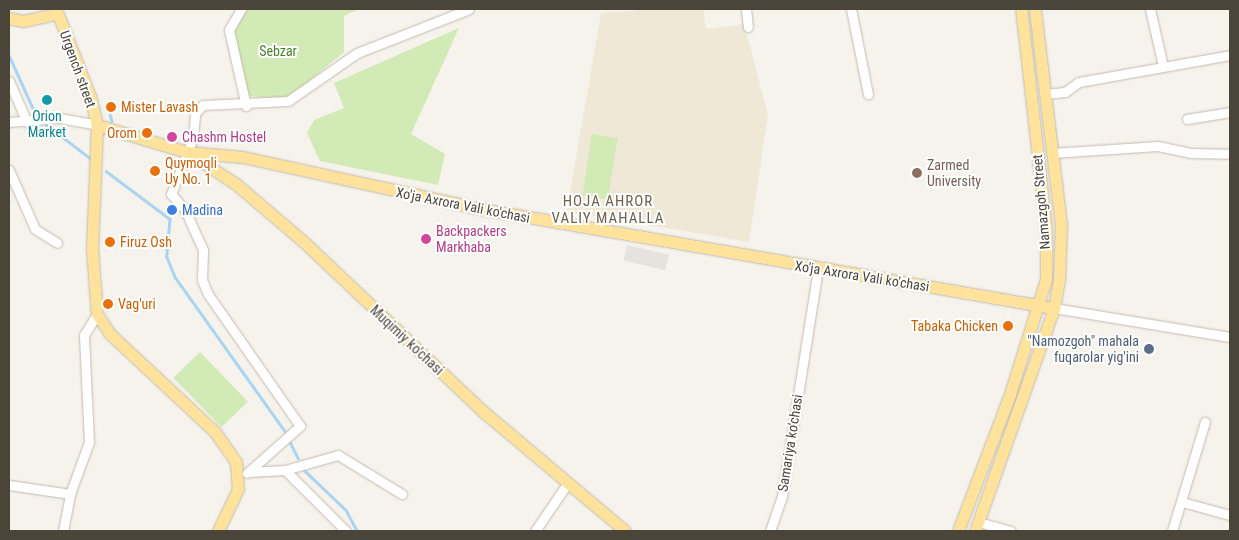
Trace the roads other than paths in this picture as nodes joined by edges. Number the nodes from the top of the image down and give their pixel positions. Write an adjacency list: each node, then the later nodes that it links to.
1 (241, 9): 16 (street)
2 (469, 9): 16 (street)
3 (746, 9): 10 (street)
4 (851, 9): 14 (street)
5 (1020, 9): 28 (main road, Namazgoh Street)
6 (1035, 9): 15 (main road, Namazgoh Street)
7 (1150, 9): 12 (street)
8 (57, 11): 9 (main road); 21 (main road, Urgench street)
9 (9, 18)
10 (748, 27)
11 (1230, 55): 12 (street)
12 (1163, 66): 15 (street)
13 (9, 81): 20 (street)
14 (868, 94)
15 (1045, 94): 23 (main road, Namazgoh Street)
16 (246, 106): 22 (street)
17 (1230, 112): 18 (street)
18 (1187, 119)
19 (9, 122): 20 (street)
20 (27, 122): 21 (street)
21 (97, 126): 22 (main road, Xo'ja Axrora Vali ko'chasi); 30 (main road, Urgench street)
22 (186, 152): 27 (main road, Xo'ja Axrora Vali ko'chasi); 34 (street); 35 (main road, Muqimiy ko'chasi)
23 (1052, 153): 24 (street); 29 (main road, Namazgoh Street)
24 (1230, 154)
25 (9, 170): 26 (street)
26 (57, 243)
27 (818, 268): 28 (main road, Xo'ja Axrora Vali ko'chasi); 47 (street, Samariya ko'chasi)
28 (1040, 306): 29 (main road, Xo'ja Axrora Vali ko'chasi); 48 (main road, Namazgoh Street)
29 (1054, 308): 31 (street); 41 (main road, Namazgoh Street)
30 (97, 314): 34 (main road); 37 (street)
31 (1230, 337)
32 (1205, 422): 39 (street)
33 (286, 470): 34 (street); 38 (street); 44 (street)
34 (244, 473): 43 (main road)
35 (567, 484): 45 (street); 46 (main road, Muqimiy ko'chasi)
36 (9, 485): 37 (street)
37 (70, 494): 42 (street)
38 (402, 494)
39 (1182, 502): 40 (street); 50 (street)
40 (1230, 515)
41 (977, 527): 49 (street)
42 (63, 531)
43 (218, 531)
44 (346, 531)
45 (535, 531)
46 (625, 531)
47 (770, 531)
48 (958, 531)
49 (1009, 531)
50 (1172, 531)

